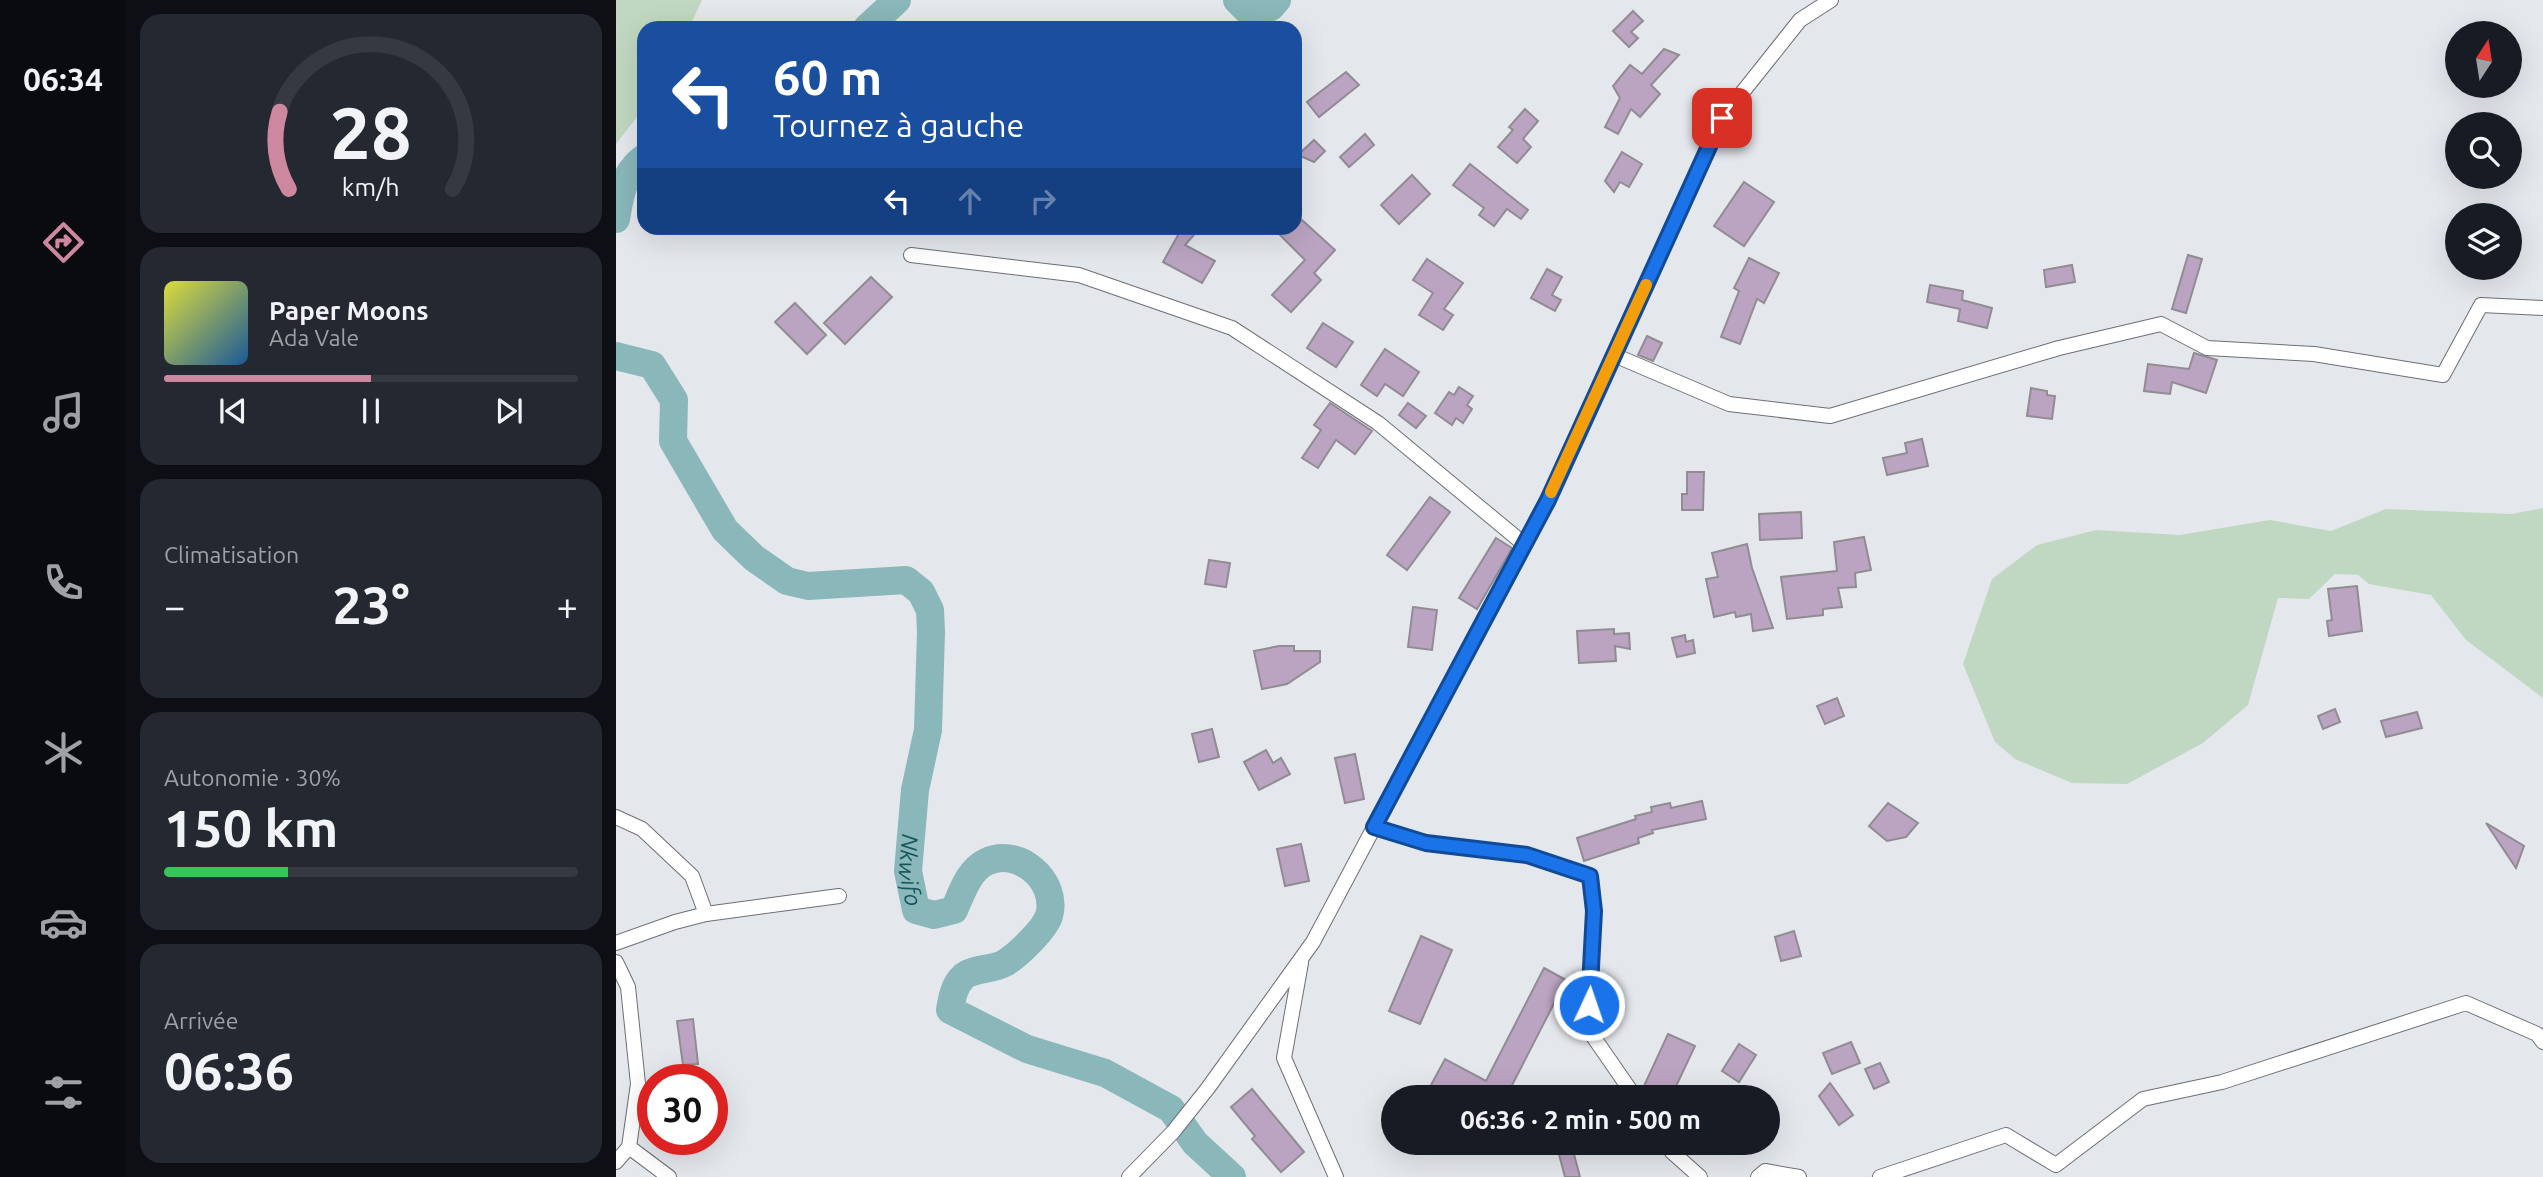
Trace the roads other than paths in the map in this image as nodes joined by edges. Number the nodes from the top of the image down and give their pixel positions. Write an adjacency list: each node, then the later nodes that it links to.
1 (1831, 0): 4 (street)
2 (911, 255): 5 (street)
3 (2543, 308): 4 (street)
4 (1614, 355): 5 (street)
5 (1524, 544): 7 (street)
6 (616, 817): 9 (street)
7 (1374, 827): 11 (street); 14 (street)
8 (839, 896): 9 (street)
9 (706, 914): 10 (street)
10 (616, 943)
11 (1301, 958): 19 (street); 20 (street)
12 (616, 962): 15 (street)
13 (2543, 1042): 24 (street)
14 (1626, 1085)
15 (629, 1147): 17 (street); 18 (street)
16 (1675, 1155): 21 (street)
17 (616, 1162)
18 (669, 1177)
19 (1129, 1177)
20 (1336, 1177)
21 (1700, 1177)
22 (1758, 1177): 23 (street)
23 (1799, 1177)
24 (1880, 1177)

